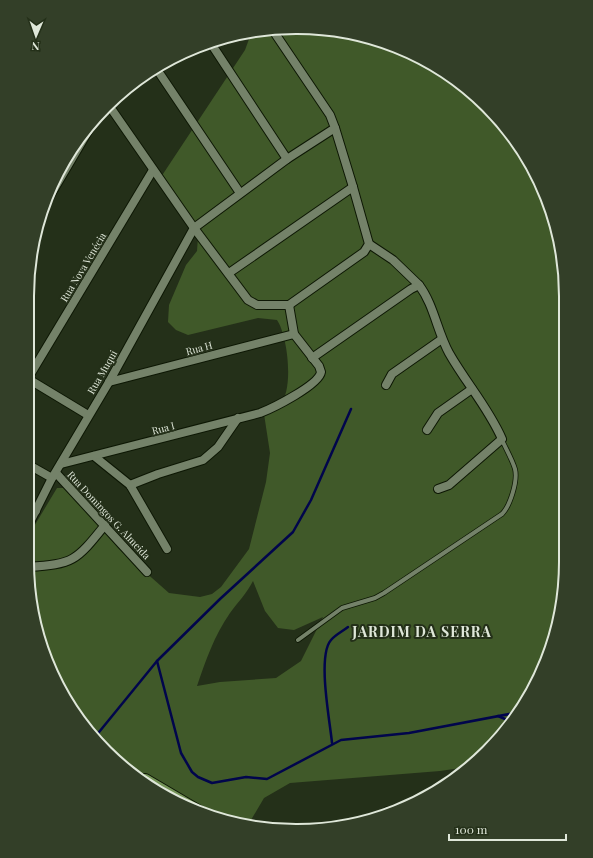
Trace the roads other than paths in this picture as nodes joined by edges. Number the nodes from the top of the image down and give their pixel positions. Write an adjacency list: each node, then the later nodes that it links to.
1 (276, 35): 5 (street)
2 (214, 48): 6 (street)
3 (159, 73): 9 (street)
4 (112, 110): 7 (street)
5 (335, 128): 6 (street); 8 (street)
6 (287, 159): 9 (street)
7 (153, 170): 10 (street); 18 (street, Rua Nova Venécia)
8 (353, 187): 11 (street); 12 (street)
9 (240, 193): 10 (street)
10 (194, 228): 12 (street); 20 (street, Rua Muqui)
11 (369, 244): 13 (street); 14 (street)
12 (229, 273): 14 (street)
13 (419, 285): 16 (street); 17 (street)
14 (289, 305): 15 (street)
15 (294, 334): 17 (street); 20 (street, Rua H)
16 (442, 339): 21 (street); 22 (street)
17 (312, 358): 24 (street, Rua I)
18 (34, 368)
19 (34, 382): 23 (street)
20 (109, 382): 23 (street, Rua Muqui)
21 (386, 385)
22 (472, 389): 25 (street); 26 (street)
23 (88, 415): 28 (street, Rua Muqui)
24 (238, 418): 27 (street, Rua I); 31 (street)
25 (427, 430)
26 (502, 439): 32 (street); 39 (lane)
27 (94, 456): 28 (street, Rua I); 31 (street, Rua Domingos G. Almeida)
28 (61, 464): 30 (street, Rua Muqui)
29 (34, 466): 30 (street, Rua Domingos G. Almeida)
30 (54, 475): 33 (street, Rua Muqui); 35 (street, Rua Domingos G. Almeida)
31 (130, 485): 36 (street, Rua Domingos G. Almeida)
32 (438, 489)
33 (36, 511): 34 (street, Rua Muqui)
34 (34, 515)
35 (105, 526): 37 (street); 38 (street, Rua Domingos G. Almeida)
36 (167, 549)
37 (34, 567)
38 (147, 572)
39 (298, 640)

